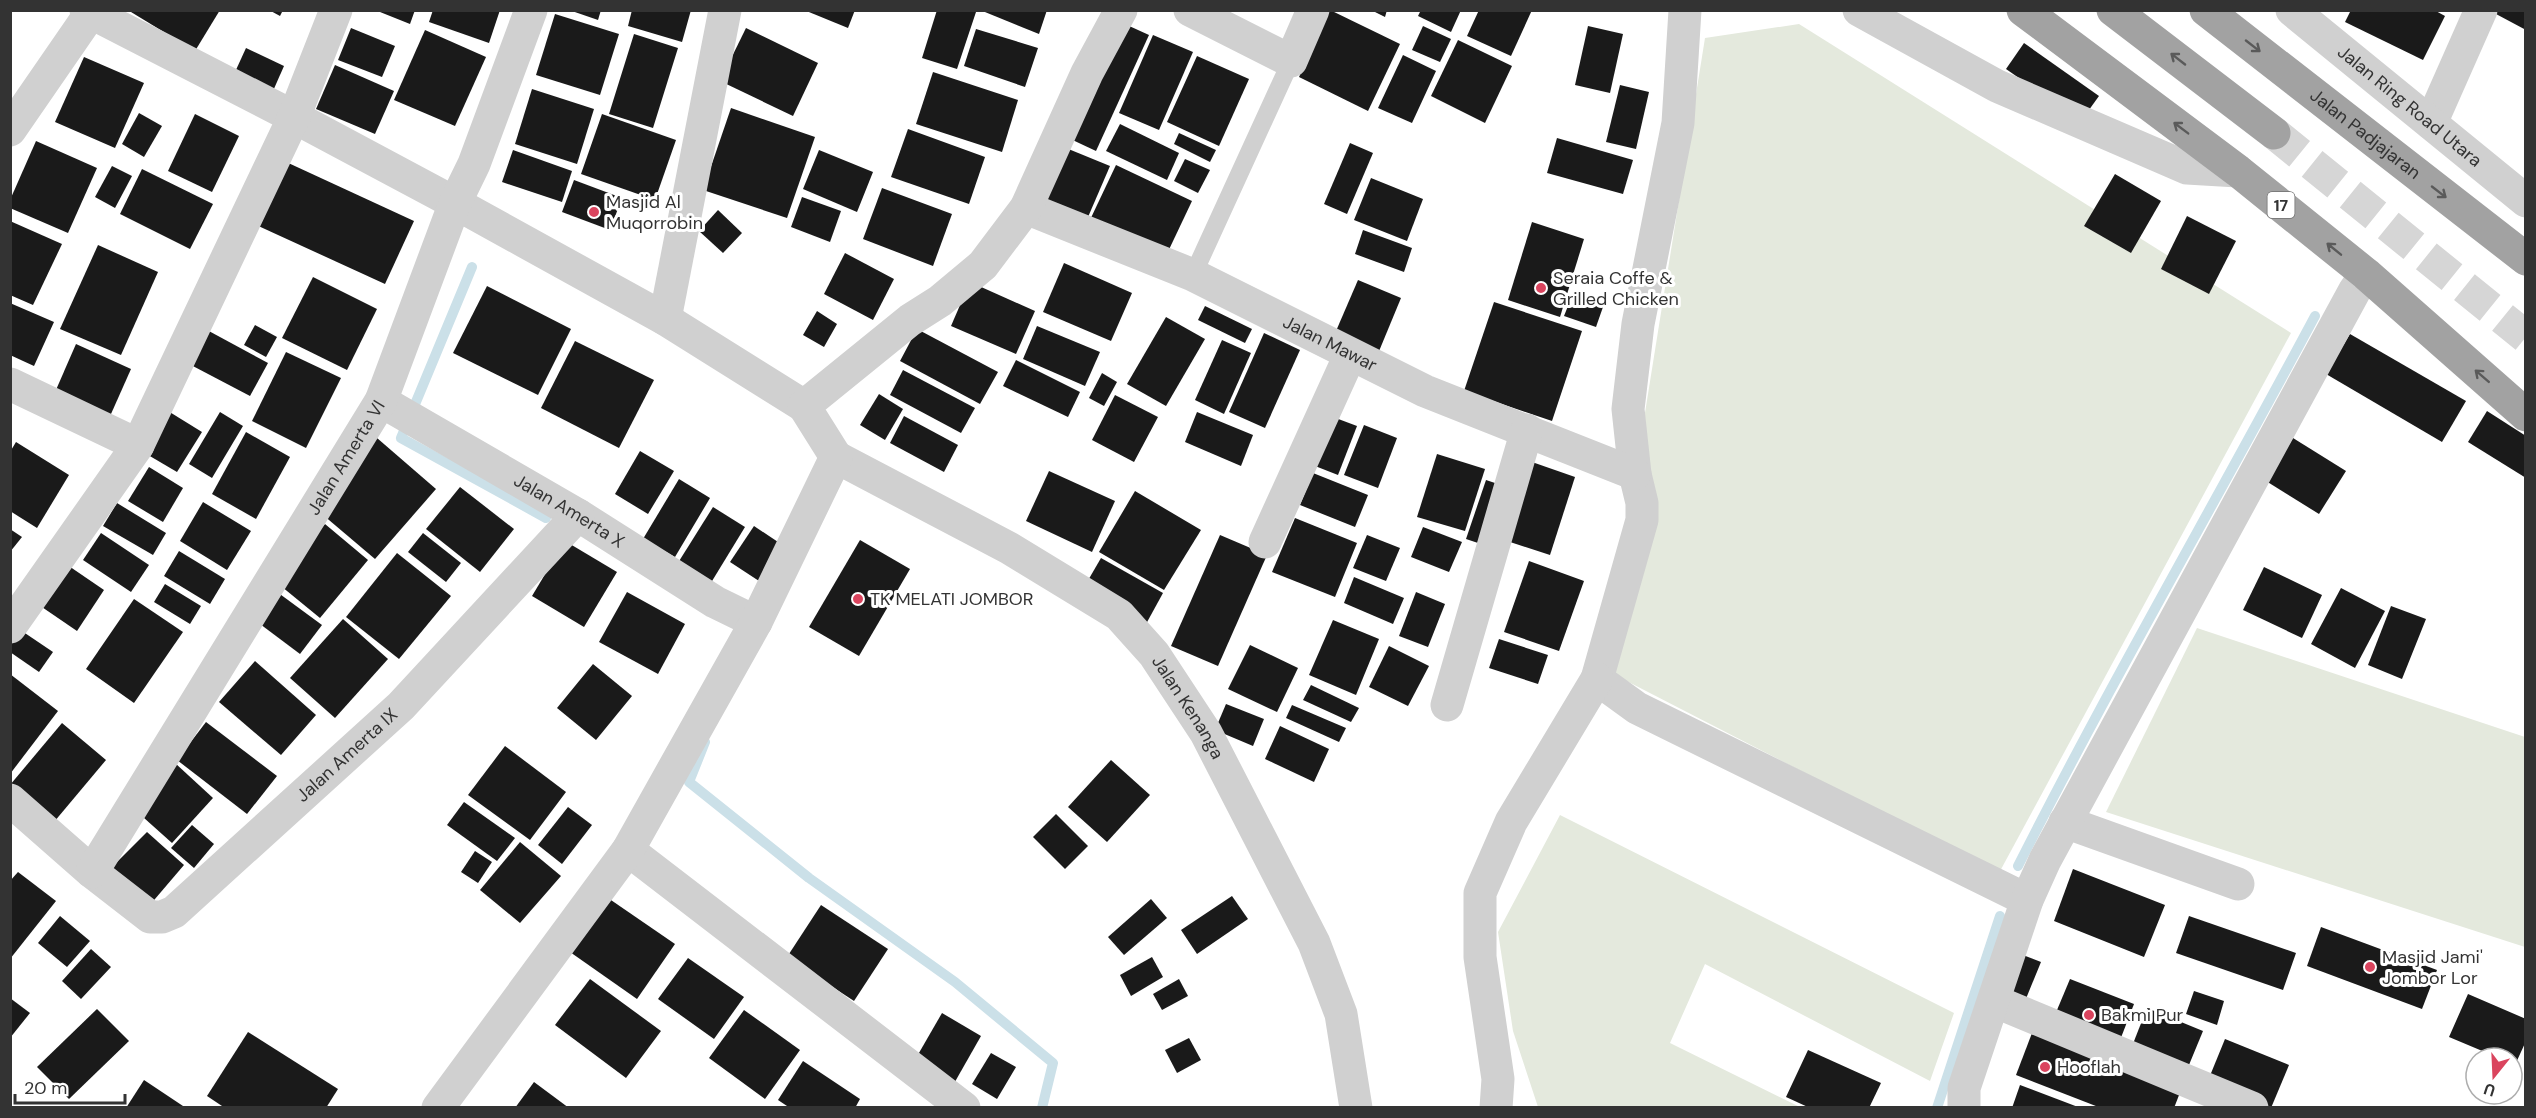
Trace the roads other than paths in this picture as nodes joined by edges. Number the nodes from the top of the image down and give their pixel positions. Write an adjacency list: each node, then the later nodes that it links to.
1 (336, 10): 16 (street)
2 (531, 10): 22 (street, Jalan Amerta VI)
3 (725, 10): 27 (street)
4 (1121, 10): 23 (street)
5 (1190, 10): 15 (street)
6 (1313, 10): 15 (street)
7 (1685, 10): 36 (street)
8 (1858, 10): 20 (street)
9 (2023, 10): 20 (highway, 17, one-way to 9)
10 (2114, 10): 19 (highway, one-way to 10)
11 (2206, 10): 24 (highway, Jalan Padjajaran, one-way to 24)
12 (2292, 10): 17 (street, Jalan Ring Road Utara)
13 (2481, 10): 17 (street)
14 (88, 12): 16 (street); 18 (street)
15 (1291, 62): 26 (lane)
16 (294, 117): 22 (street); 34 (street)
17 (2431, 123): 21 (street, Jalan Ring Road Utara)
18 (10, 130)
19 (2274, 133)
20 (2238, 171): 25 (highway, 17, one-way to 20)
21 (2526, 201)
22 (455, 203): 27 (street); 30 (street, Jalan Amerta VI)
23 (1026, 208): 26 (street, Jalan Mawar); 31 (street)
24 (2526, 259)
25 (2366, 274): 32 (highway, 17, one-way to 25); 44 (street)
26 (1193, 276): 28 (street, Jalan Mawar)
27 (665, 319): 31 (street)
28 (1350, 355): 33 (street, Jalan Mawar); 38 (street)
29 (10, 384): 34 (street)
30 (381, 401): 37 (street, Jalan Amerta X); 46 (street, Jalan Amerta VI)
31 (804, 406): 35 (street)
32 (2526, 415)
33 (1527, 430): 36 (street, Jalan Mawar); 42 (street)
34 (138, 445): 40 (street)
35 (836, 457): 39 (street); 52 (street, Jalan Kenanga)
36 (1635, 474): 41 (street)
37 (578, 515): 39 (street, Jalan Amerta X); 46 (street, Jalan Amerta IX)
38 (1265, 542)
39 (756, 622): 45 (street)
40 (10, 627)
41 (1597, 679): 48 (street); 53 (street)
42 (1447, 705)
43 (10, 800): 46 (street, Jalan Amerta IX)
44 (2065, 822): 47 (street); 48 (street)
45 (628, 850): 50 (street); 51 (street)
46 (92, 872)
47 (2238, 884)
48 (2027, 900): 49 (street)
49 (1994, 1001): 54 (street); 55 (street)
50 (438, 1107)
51 (964, 1107)
52 (1356, 1107)
53 (1496, 1107)
54 (1964, 1107)
55 (2252, 1107)

